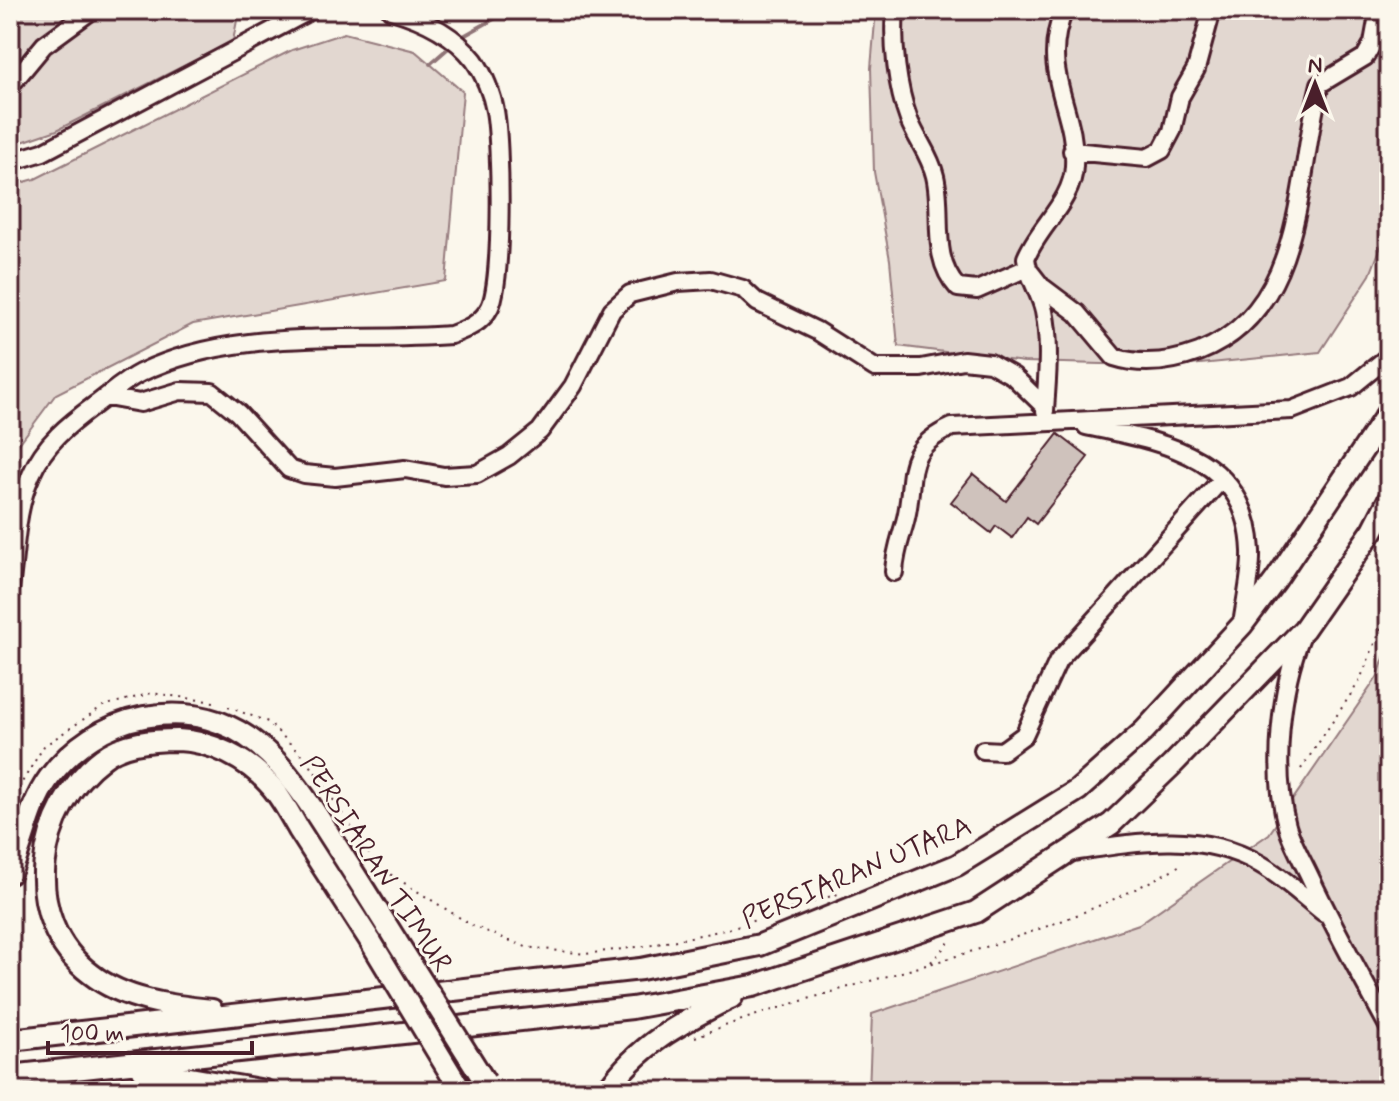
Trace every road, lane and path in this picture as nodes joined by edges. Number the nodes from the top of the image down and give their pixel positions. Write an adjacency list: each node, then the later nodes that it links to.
1 (92, 10): 8 (street)
2 (311, 10): 10 (street)
3 (391, 10): 13 (street)
4 (895, 10): 11 (street)
5 (1064, 10): 9 (street)
6 (1212, 10): 9 (street)
7 (1379, 10): 11 (street)
8 (10, 86)
9 (1072, 151): 11 (street)
10 (10, 162)
11 (1027, 268): 15 (street)
12 (1389, 356): 16 (street)
13 (107, 397): 15 (street); 20 (street)
14 (1389, 411): 22 (main road, PERSIARAN UTARA)
15 (1045, 415): 16 (street); 19 (street)
16 (1063, 421): 17 (street)
17 (1222, 479): 22 (street); 24 (street)
18 (1389, 499): 23 (main road)
19 (894, 572)
20 (10, 588)
21 (1389, 610): 25 (path)
22 (1242, 625): 33 (main road, PERSIARAN UTARA)
23 (1304, 629): 27 (main road); 31 (street)
24 (983, 750)
25 (1301, 769)
26 (10, 802): 30 (path)
27 (1072, 852): 31 (street); 32 (main road)
28 (1182, 864): 35 (path)
29 (10, 873): 40 (main road, PERSIARAN TIMUR, bridge)
30 (845, 891)
31 (1329, 917): 34 (street)
32 (753, 986): 37 (main road); 43 (main road)
33 (250, 1014): 36 (main road, PERSIARAN UTARA); 41 (main road, PERSIARAN TIMUR, bridge)
34 (1389, 1028)
35 (694, 1037)
36 (10, 1040)
37 (105, 1066): 38 (main road); 42 (main road)
38 (10, 1076)
39 (638, 1080): 44 (path)
40 (487, 1087)
41 (460, 1088)
42 (265, 1091)
43 (607, 1091)
44 (631, 1091)

